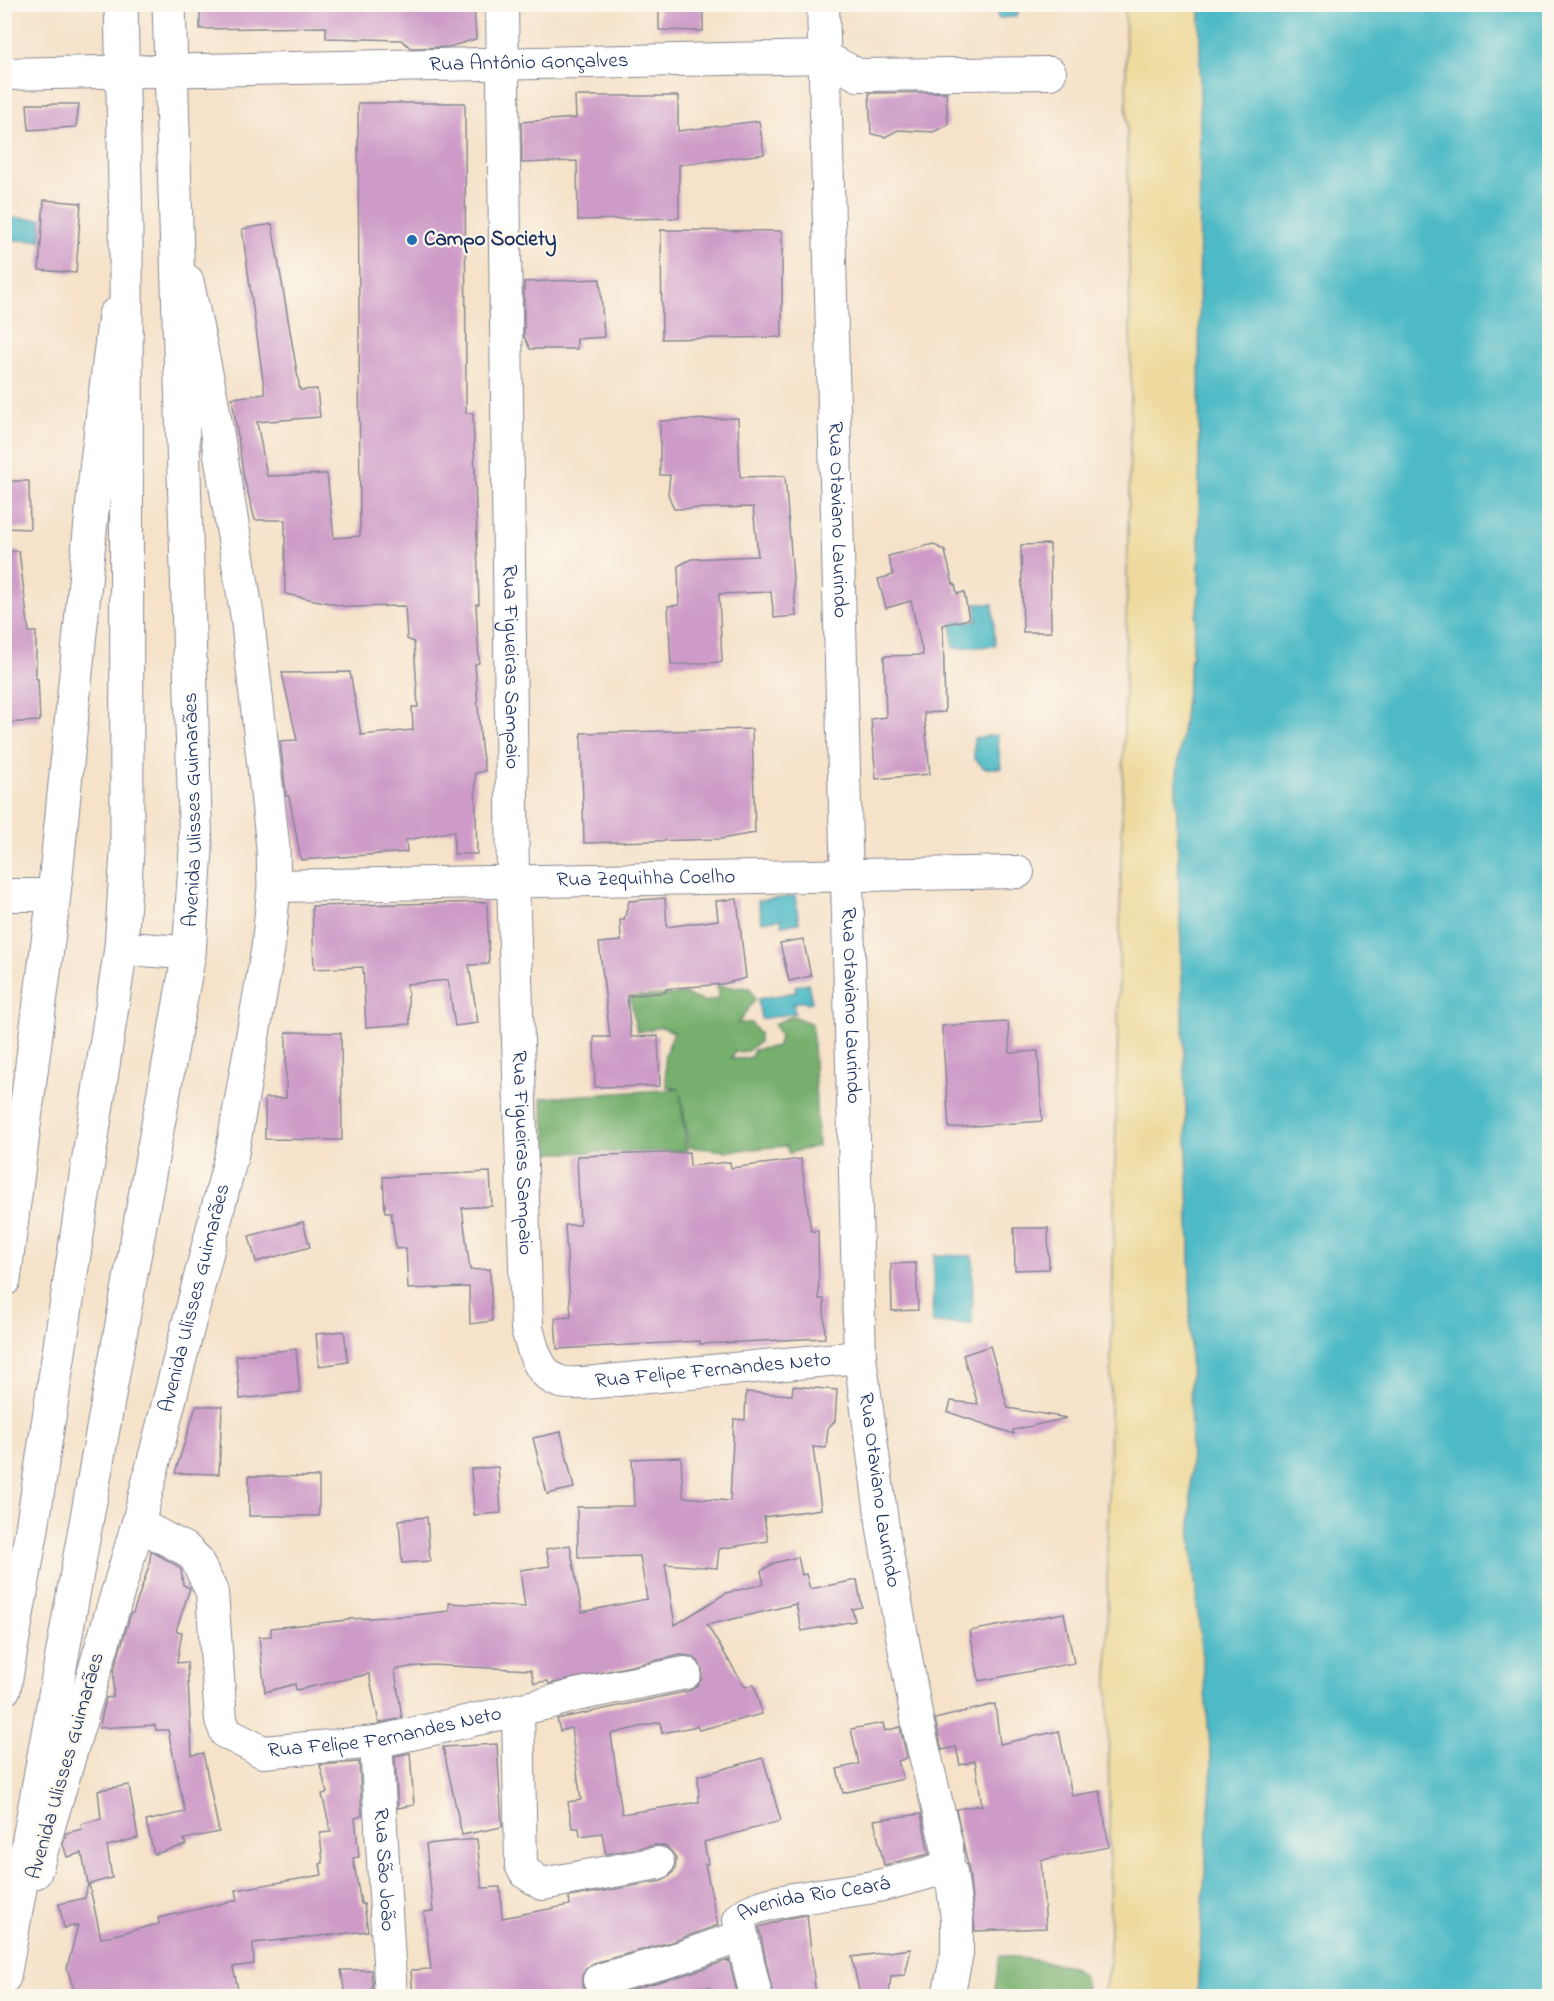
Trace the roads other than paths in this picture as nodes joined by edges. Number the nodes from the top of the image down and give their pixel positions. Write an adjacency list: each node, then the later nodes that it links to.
1 (122, 4): 8 (main road)
2 (169, 4): 7 (main road, Avenida Ulisses Guimarães)
3 (502, 4): 6 (street, Rua Figueiras Sampaio)
4 (823, 4): 5 (street, Rua Otaviano Laurindo)
5 (824, 57): 6 (street, Rua Antônio Gonçalves); 9 (street, Rua Antônio Gonçalves); 14 (street, Rua Otaviano Laurindo)
6 (504, 64): 7 (street, Rua Antônio Gonçalves); 15 (street, Rua Figueiras Sampaio)
7 (170, 70): 8 (street, Rua Antônio Gonçalves); 12 (main road, Avenida Ulisses Guimarães)
8 (122, 72): 10 (street, Rua Antônio Gonçalves); 11 (main road)
9 (1050, 73)
10 (4, 74)
11 (126, 230): 18 (main road); 19 (main road)
12 (177, 235): 16 (main road, Avenida Ulisses Guimarães); 20 (main road, Avenida Ulisses Guimarães)
13 (1018, 872): 14 (street, Rua Zequihha Coelho)
14 (847, 875): 15 (street, Rua Zequihha Coelho); 23 (street, Rua Otaviano Laurindo)
15 (513, 881): 16 (street, Rua Zequihha Coelho); 22 (street, Rua Figueiras Sampaio)
16 (274, 886): 24 (main road, Avenida Ulisses Guimarães)
17 (4, 895): 18 (street)
18 (54, 895): 21 (main road)
19 (121, 948): 20 (main road); 26 (main road)
20 (189, 953): 32 (main road, Avenida Ulisses Guimarães)
21 (4, 1280)
22 (526, 1328): 23 (street, Rua Felipe Fernandes Neto)
23 (860, 1357): 30 (street, Rua Otaviano Laurindo)
24 (138, 1524): 28 (street, Rua Felipe Fernandes Neto); 32 (main road, Avenida Ulisses Guimarães)
25 (685, 1672): 27 (street, Rua Felipe Fernandes Neto)
26 (4, 1689)
27 (518, 1710): 28 (street, Rua Felipe Fernandes Neto); 29 (street)
28 (376, 1742): 34 (street, Rua São João)
29 (658, 1863)
30 (948, 1867): 31 (street, Avenida Rio Ceará); 36 (street, Rua Otaviano Laurindo)
31 (742, 1936): 33 (street, Avenida Rio Ceará); 35 (street)
32 (5, 1973)
33 (599, 1980)
34 (391, 1996)
35 (756, 1996)
36 (948, 1996)

